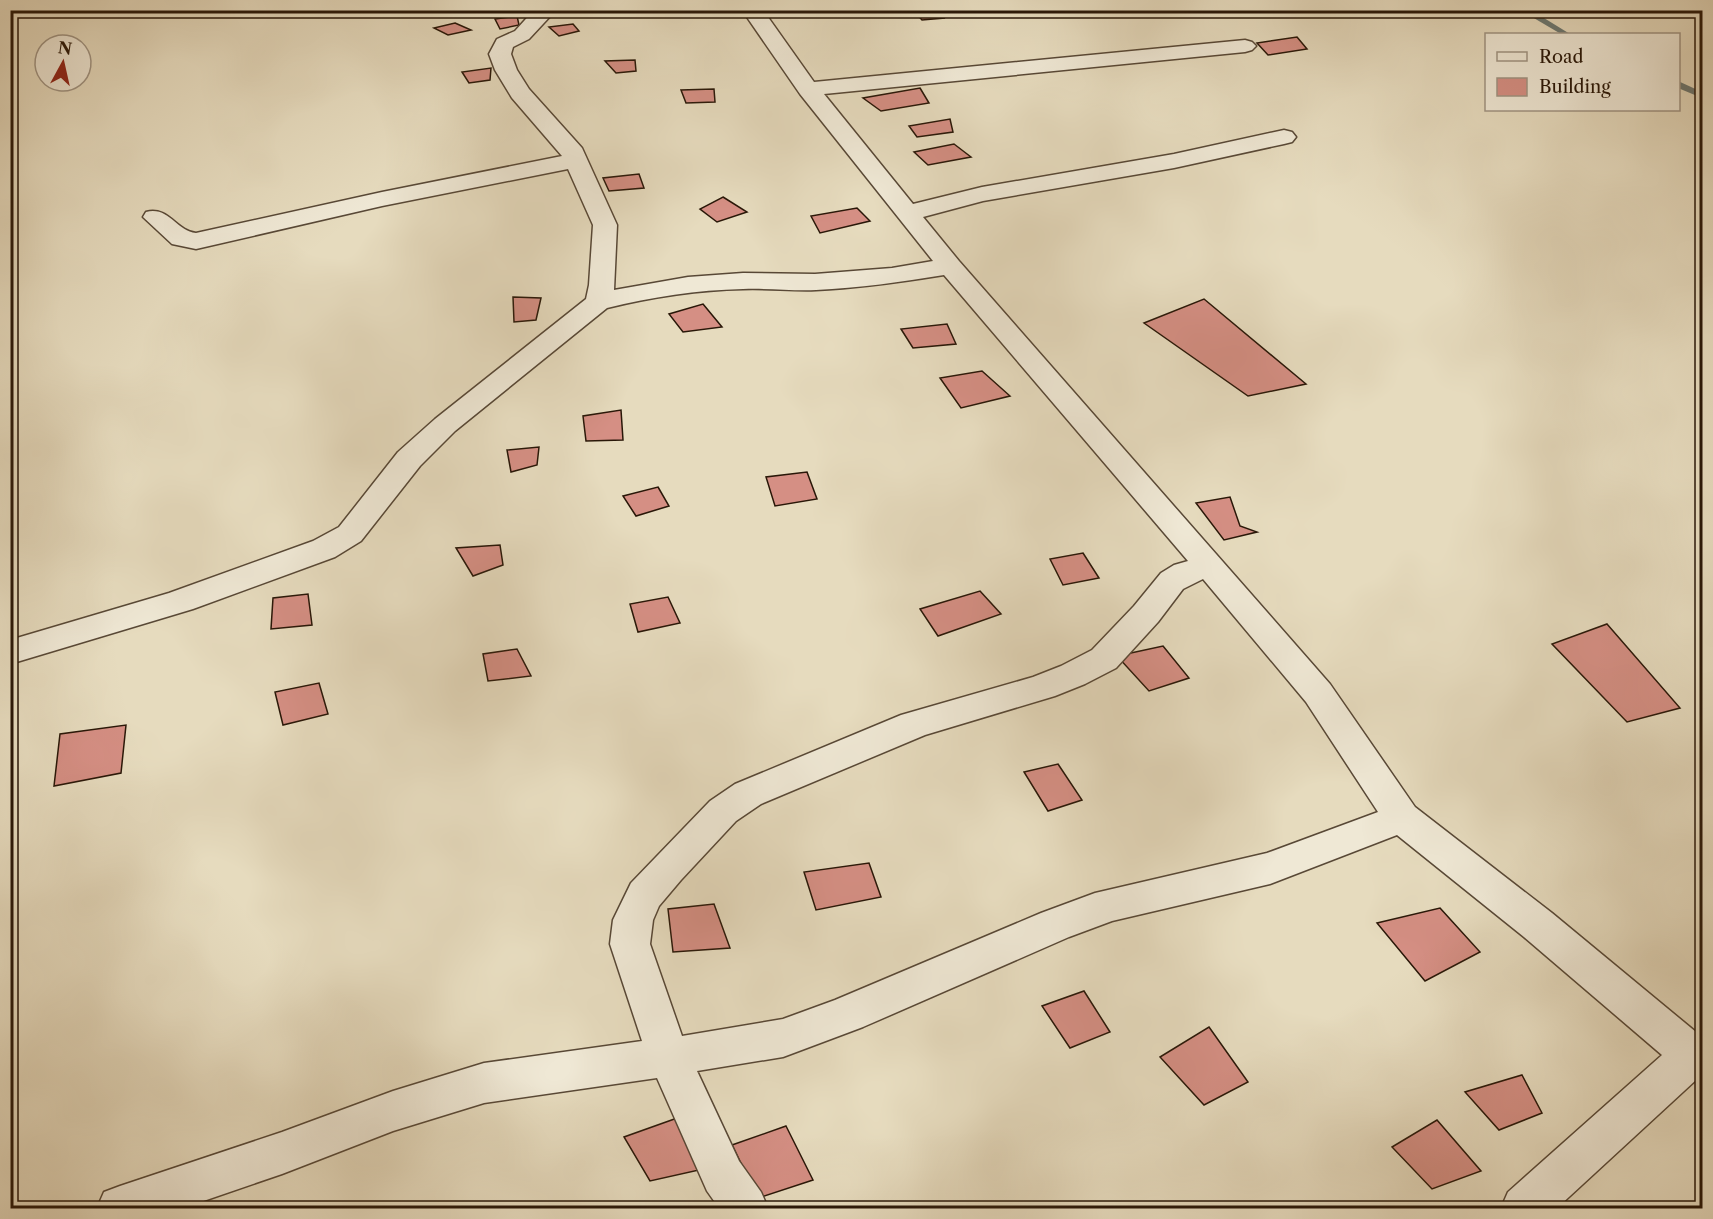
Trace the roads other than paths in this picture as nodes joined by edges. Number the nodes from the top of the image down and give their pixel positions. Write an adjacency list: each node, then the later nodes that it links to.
1 (546, 10): 6 (street)
2 (752, 10): 4 (street)
3 (1245, 46): 4 (street)
4 (808, 88): 7 (street)
5 (1284, 137): 7 (street)
6 (577, 160): 8 (street); 10 (street)
7 (909, 213): 9 (street)
8 (155, 218)
9 (950, 266): 10 (street); 11 (street)
10 (598, 302): 12 (street)
11 (1210, 565): 13 (street); 14 (street)
12 (10, 652)
13 (1402, 818): 14 (street); 15 (street)
14 (669, 1057): 16 (street); 17 (street)
15 (1698, 1059): 18 (street)
16 (120, 1209)
17 (745, 1209)
18 (1524, 1209)

